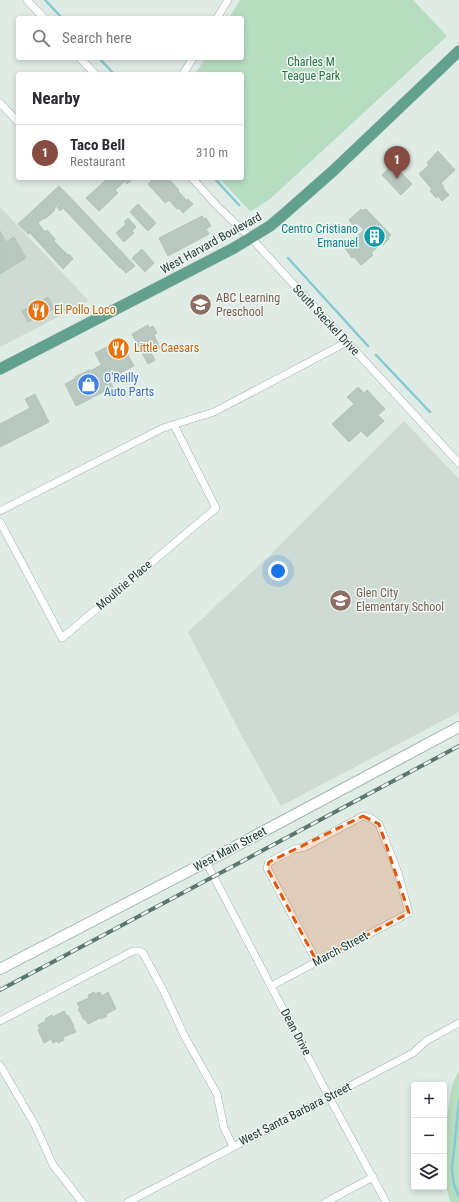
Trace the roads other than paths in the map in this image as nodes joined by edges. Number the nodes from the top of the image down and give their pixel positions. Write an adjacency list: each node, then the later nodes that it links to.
1 (27, 0): 3 (street)
2 (228, 0): 4 (street)
3 (42, 16)
4 (218, 16)
5 (459, 51): 13 (main road, West Harvard Boulevard)
6 (82, 60): 8 (street)
7 (192, 60): 9 (street)
8 (93, 72)
9 (184, 72)
10 (0, 103): 11 (street)
11 (16, 120)
12 (194, 180): 13 (street, South Steckel Drive)
13 (251, 238): 14 (street, South Steckel Drive); 15 (main road, West Harvard Boulevard)
14 (347, 342): 16 (street); 17 (street, South Steckel Drive)
15 (0, 369)
16 (174, 425): 18 (street); 19 (street, Moultrie Place)
17 (459, 463)
18 (0, 511)
19 (0, 522)
20 (459, 727): 21 (street, West Main Street)
21 (206, 862): 23 (street, West Main Street); 24 (street, Dean Drive)
22 (317, 962): 22 (street, March Street); 24 (street, March Street)
23 (0, 969)
24 (271, 986): 28 (street, Dean Drive)
25 (0, 1021): 29 (street)
26 (459, 1023): 28 (street, West Santa Barbara Street)
27 (0, 1065): 31 (street)
28 (329, 1097): 29 (street, West Santa Barbara Street); 30 (street, Dean Drive)
29 (234, 1146): 32 (street, West Santa Barbara Street)
30 (373, 1177): 33 (street); 34 (street, Dean Drive)
31 (82, 1202)
32 (128, 1202)
33 (326, 1202)
34 (386, 1202)

